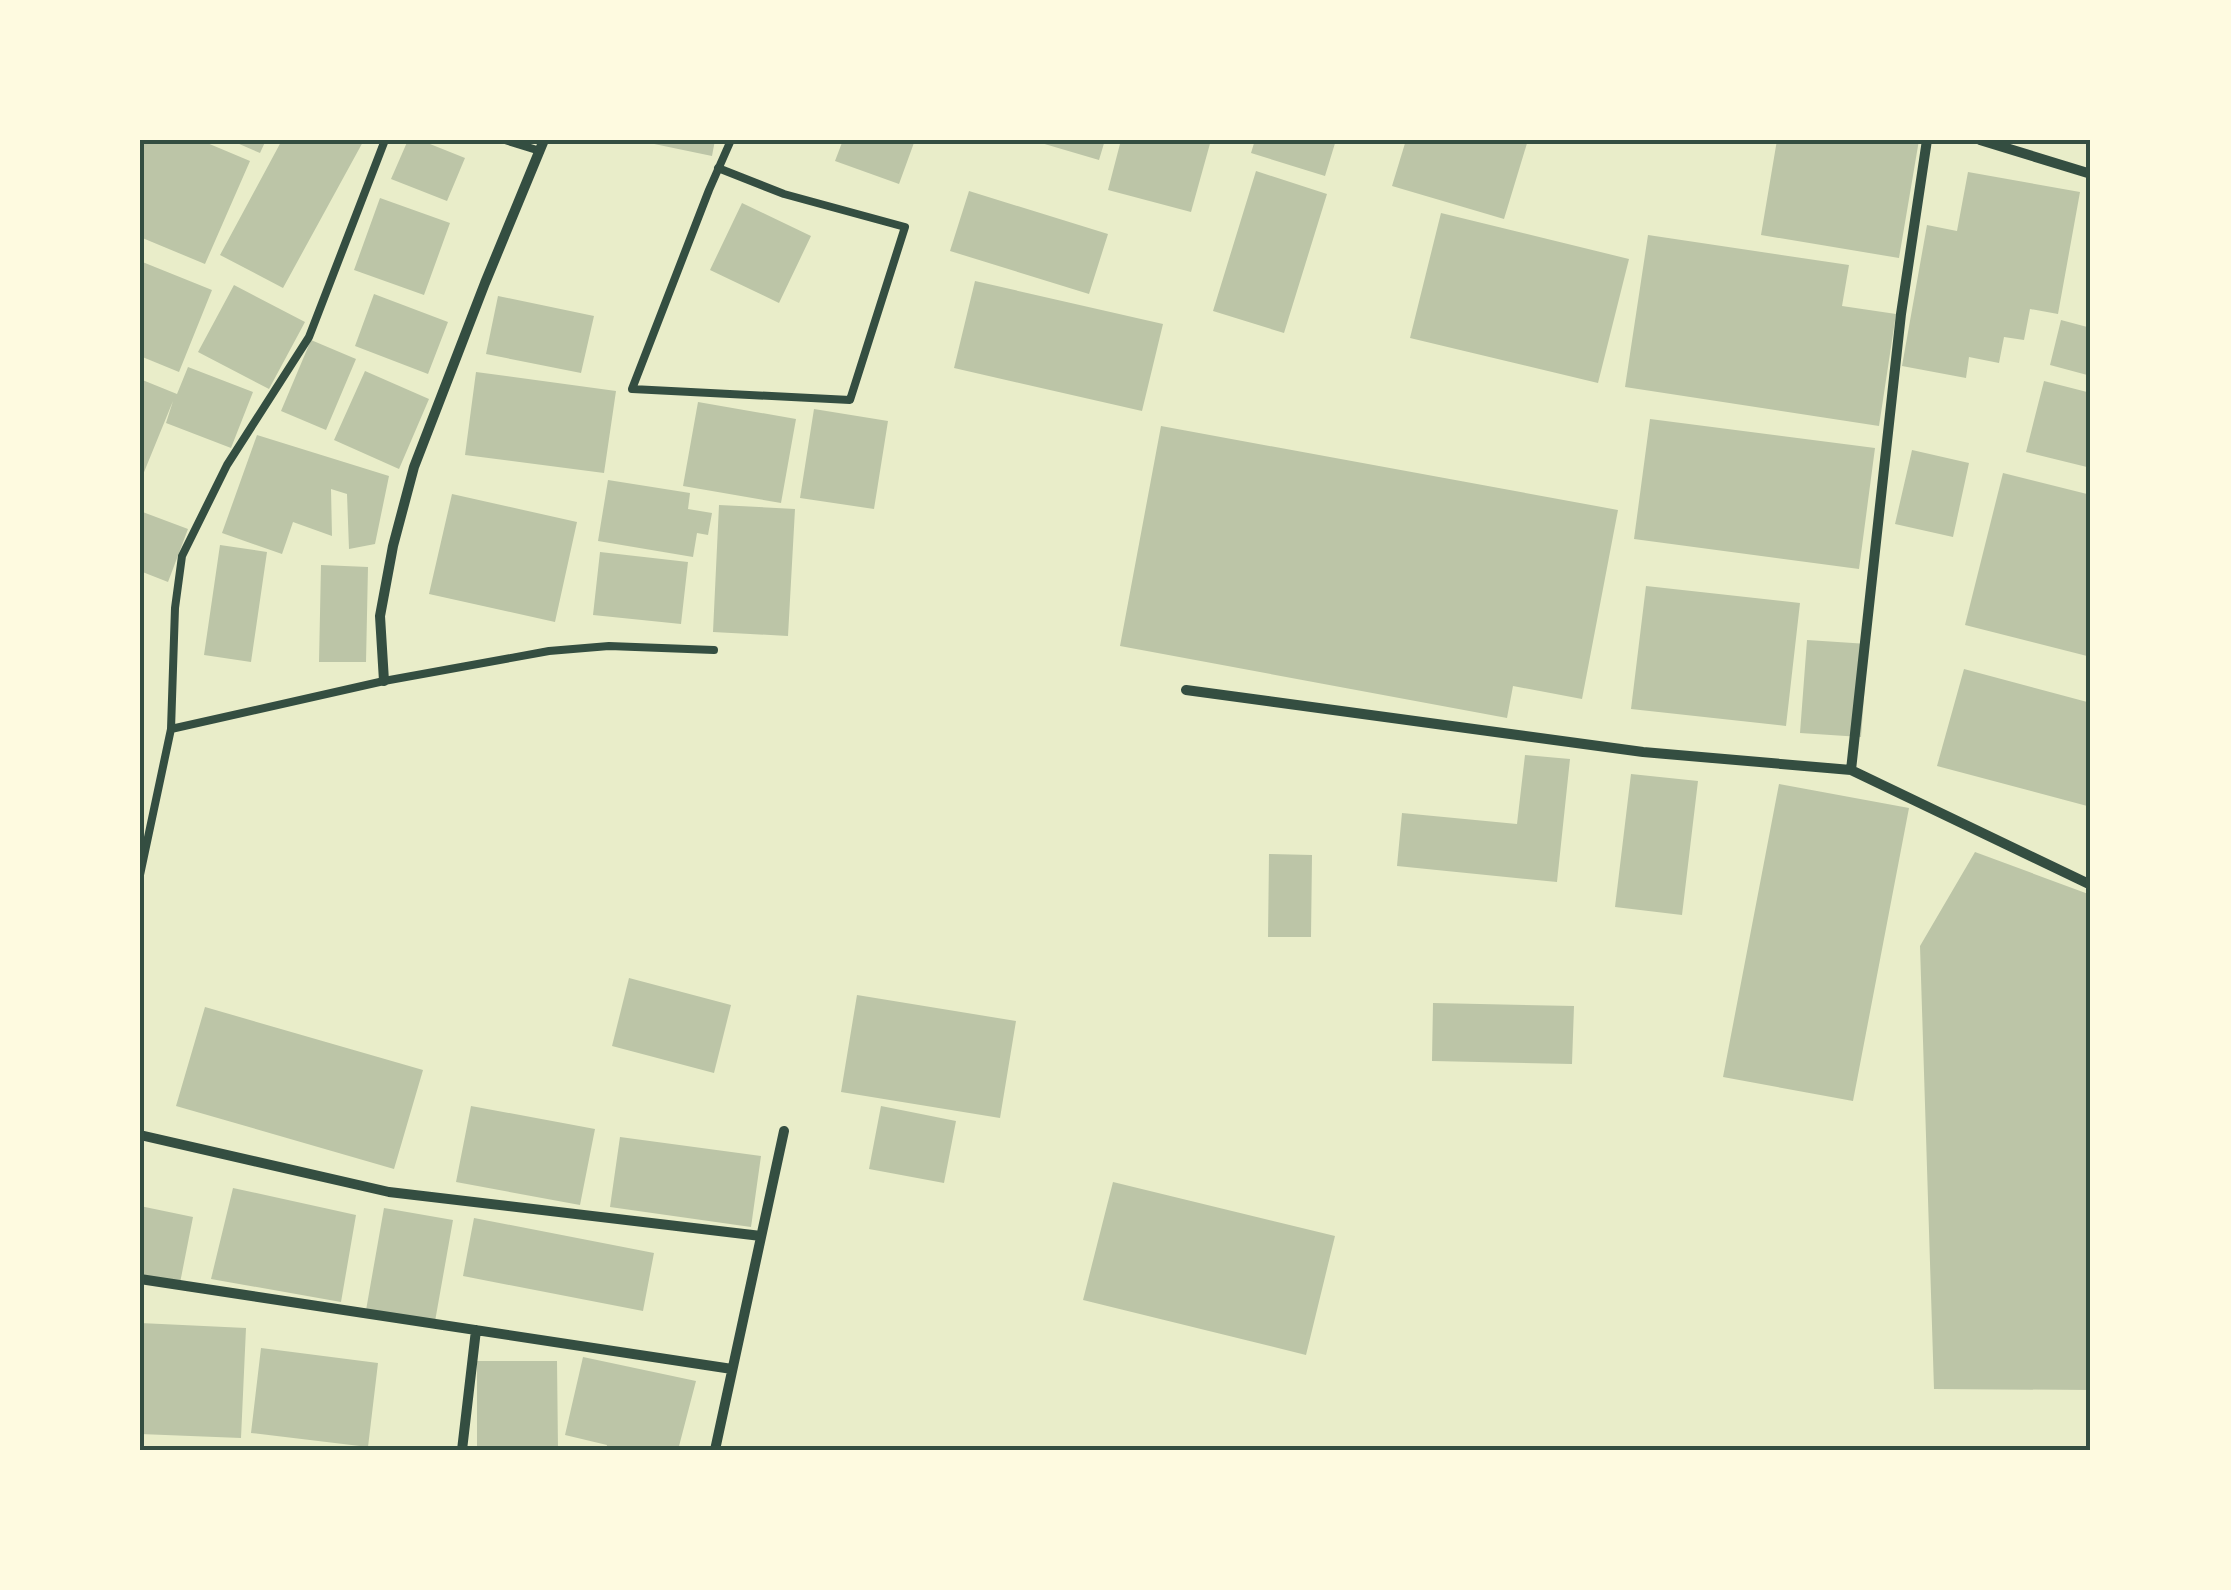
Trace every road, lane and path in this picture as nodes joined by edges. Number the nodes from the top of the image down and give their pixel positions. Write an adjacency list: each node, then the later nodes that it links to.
1 (386, 140): 12 (lane)
2 (505, 140): 6 (lane)
3 (730, 140): 7 (lane)
4 (1927, 140): 13 (street)
5 (1980, 140): 8 (street)
6 (542, 146): 10 (street)
7 (718, 168): 7 (lane)
8 (2091, 174)
9 (714, 650): 10 (lane)
10 (384, 681): 12 (lane)
11 (1186, 690): 13 (street)
12 (172, 729): 14 (lane)
13 (1851, 770): 15 (street)
14 (140, 875)
15 (2091, 885)
16 (784, 1131): 18 (street)
17 (140, 1134): 18 (street)
18 (761, 1236): 21 (street)
19 (140, 1279): 20 (street)
20 (476, 1330): 21 (street); 22 (street)
21 (732, 1369): 23 (street)
22 (462, 1450)
23 (714, 1450)

